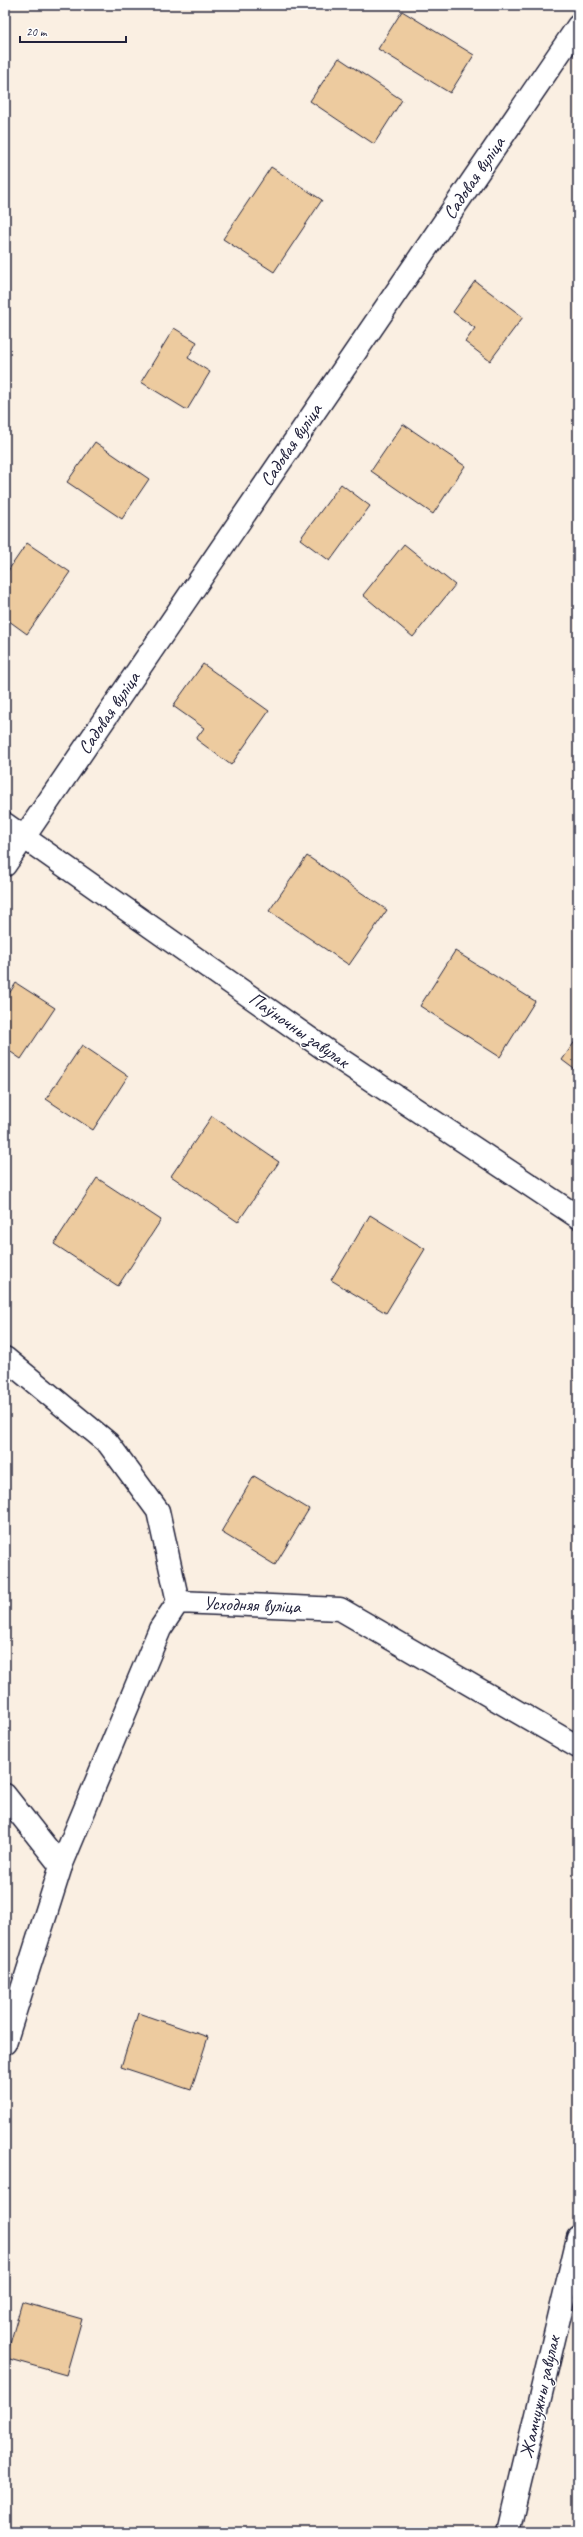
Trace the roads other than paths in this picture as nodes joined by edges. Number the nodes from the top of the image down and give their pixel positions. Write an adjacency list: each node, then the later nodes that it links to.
1 (578, 26): 3 (street, Садовая вуліца)
2 (5, 824): 3 (street, Паўночны завулак)
3 (24, 836): 4 (street, Садовая вуліца); 5 (street, Паўночны завулак)
4 (5, 865)
5 (578, 1217)
6 (5, 1358): 7 (street)
7 (178, 1602): 8 (street, Усходняя вуліца); 10 (street, Усходняя вуліца)
8 (578, 1747)
9 (5, 1795): 10 (street)
10 (61, 1866): 11 (street, Усходняя вуліца)
11 (5, 2043)
12 (578, 2238): 13 (street, Жамчужны завулак)
13 (508, 2532)

